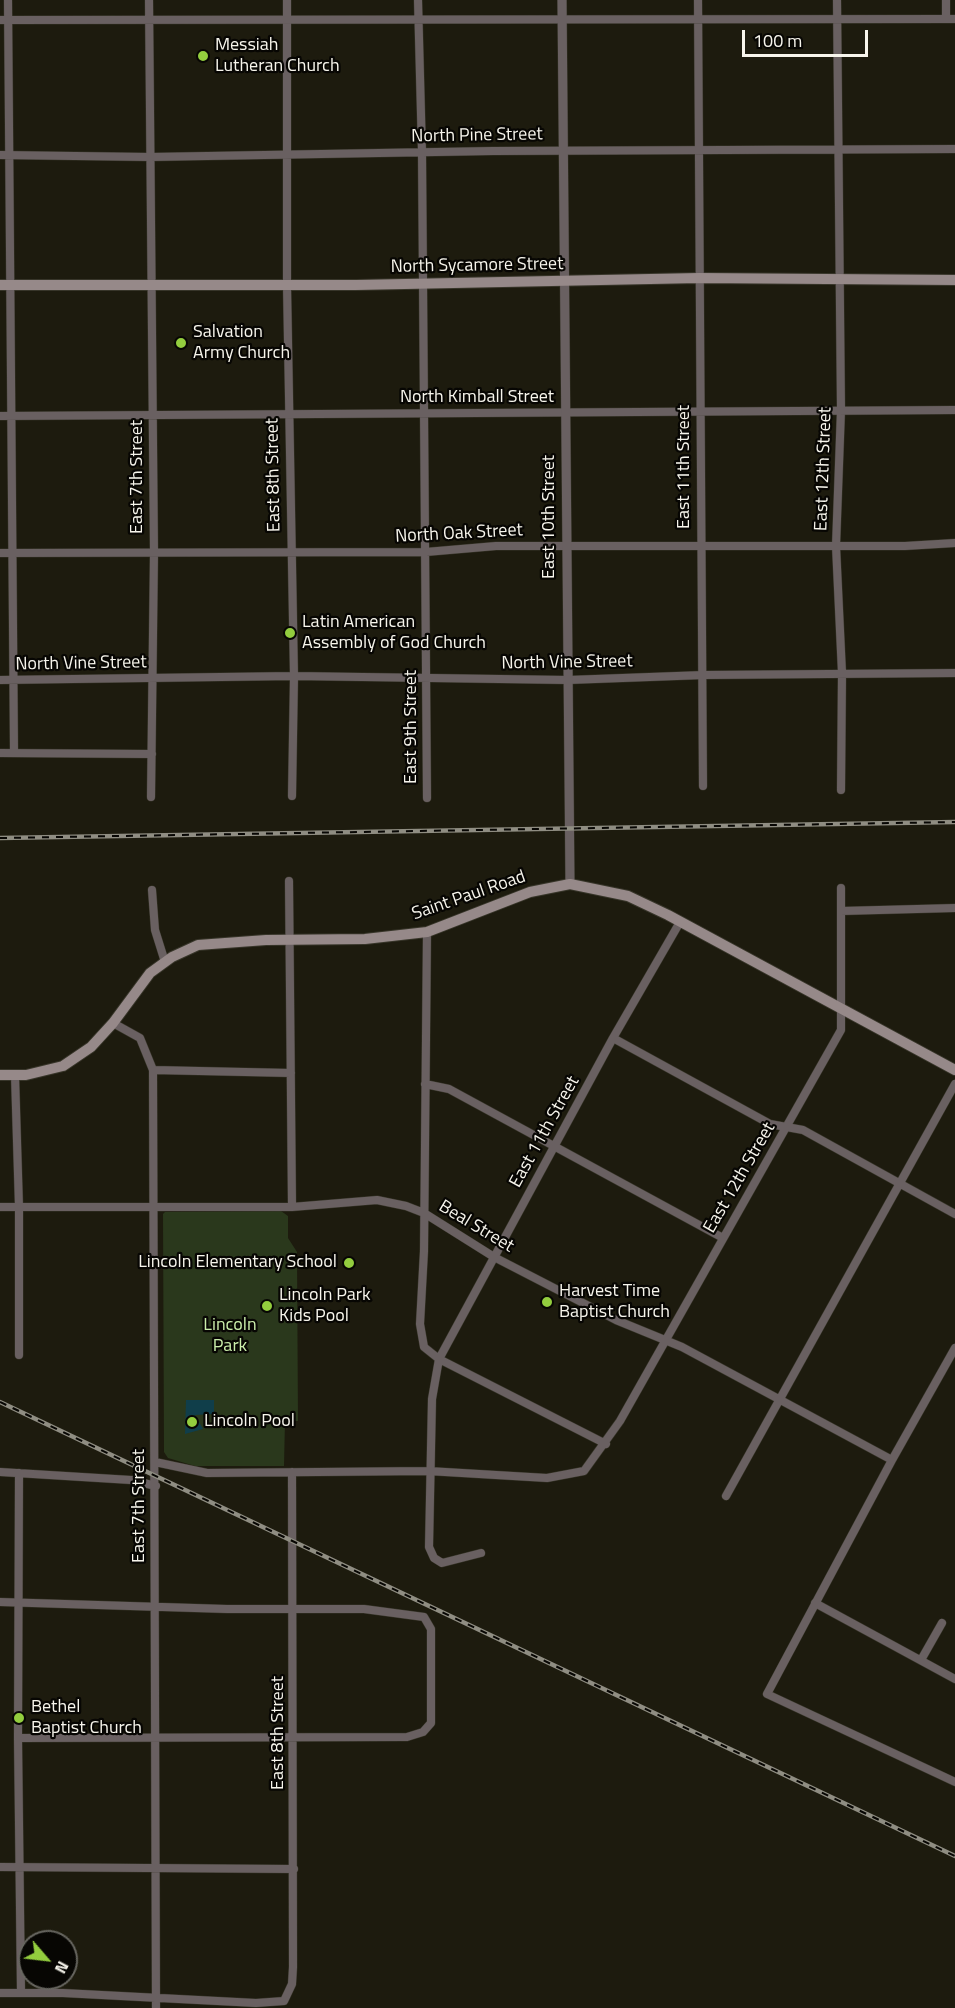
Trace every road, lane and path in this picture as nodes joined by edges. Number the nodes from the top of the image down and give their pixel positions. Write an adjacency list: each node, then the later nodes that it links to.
1 (8, 0): 15 (street)
2 (149, 0): 12 (street, East 7th Street)
3 (287, 0): 16 (street, East 8th Street)
4 (418, 0): 13 (street, East 9th Street)
5 (562, 0): 10 (street, East 10th Street)
6 (698, 0): 11 (street, East 11th Street)
7 (837, 0): 9 (street, East 12th Street)
8 (946, 0): 14 (street)
9 (837, 17): 11 (street); 14 (street); 18 (street, East 12th Street)
10 (562, 18): 11 (street); 13 (street); 20 (street, East 10th Street)
11 (698, 18): 17 (street, East 11th Street)
12 (149, 19): 15 (street); 16 (street); 24 (street, East 7th Street)
13 (417, 19): 16 (street); 21 (street, East 9th Street)
14 (951, 19)
15 (4, 20): 23 (street)
16 (287, 20): 22 (street, East 8th Street)
17 (698, 149): 18 (street, North Pine Street); 20 (street, North Pine Street); 25 (street, East 11th Street)
18 (838, 149): 19 (street, North Pine Street); 26 (street, East 12th Street)
19 (955, 149)
20 (563, 150): 21 (street, North Pine Street); 28 (street, East 10th Street)
21 (422, 152): 22 (street, North Pine Street); 30 (street, East 9th Street)
22 (287, 154): 24 (street, North Pine Street); 32 (street, East 8th Street)
23 (4, 155): 24 (street, North Pine Street); 31 (street)
24 (150, 157): 29 (street, East 7th Street)
25 (699, 278): 26 (main road, North Sycamore Street); 28 (main road, North Sycamore Street); 35 (street, East 11th Street)
26 (839, 279): 27 (main road, North Sycamore Street); 33 (street, East 12th Street)
27 (955, 280)
28 (564, 281): 30 (main road, North Sycamore Street); 36 (street, East 10th Street)
29 (152, 284): 31 (main road, North Sycamore Street); 32 (main road, North Sycamore Street); 39 (street, East 7th Street)
30 (423, 284): 32 (main road, North Sycamore Street); 37 (street, East 9th Street)
31 (5, 285): 41 (street)
32 (287, 285): 38 (street, East 8th Street)
33 (841, 410): 34 (street, North Kimball Street); 35 (street, North Kimball Street); 45 (street, East 12th Street)
34 (955, 410)
35 (701, 411): 36 (street, North Kimball Street); 44 (street, East 11th Street)
36 (568, 412): 37 (street, North Kimball Street); 43 (street, East 10th Street)
37 (424, 413): 38 (street, North Kimball Street); 48 (street, East 9th Street)
38 (288, 414): 39 (street, North Kimball Street); 47 (street, East 8th Street)
39 (153, 415): 41 (street, North Kimball Street); 46 (street, East 7th Street)
40 (0, 416): 41 (street, North Kimball Street)
41 (11, 416): 50 (street)
42 (955, 543): 45 (street, North Oak Street)
43 (566, 545): 44 (street, North Oak Street); 48 (street, North Oak Street); 59 (street, East 10th Street)
44 (700, 545): 45 (street, North Oak Street); 54 (street, East 11th Street)
45 (836, 546): 51 (street, East 12th Street)
46 (154, 552): 47 (street, North Oak Street); 50 (street, North Oak Street); 56 (street, East 7th Street)
47 (291, 552): 48 (street, North Oak Street); 53 (street, East 8th Street)
48 (426, 552): 55 (street, East 9th Street)
49 (0, 553): 50 (street, North Oak Street)
50 (12, 553): 58 (street)
51 (842, 673): 52 (street, North Vine Street); 54 (street, North Vine Street); 64 (street, East 12th Street)
52 (955, 673)
53 (294, 675): 55 (street, North Vine Street); 56 (street, North Vine Street); 66 (street, East 8th Street)
54 (704, 675): 59 (street, North Vine Street); 63 (street, East 11th Street)
55 (427, 677): 59 (street, North Vine Street); 67 (street, East 9th Street)
56 (153, 678): 58 (street, North Vine Street); 62 (street, East 7th Street)
57 (0, 680): 58 (street, North Vine Street)
58 (14, 680): 60 (street)
59 (568, 680): 69 (street, East 10th Street)
60 (14, 751): 61 (street); 62 (street)
61 (0, 753)
62 (152, 754): 65 (street, East 7th Street)
63 (703, 786)
64 (841, 790)
65 (150, 796)
66 (292, 796)
67 (427, 798)
68 (289, 881): 76 (street)
69 (570, 884): 74 (main road, Saint Paul Road); 75 (main road, Saint Paul Road)
70 (841, 888): 73 (street, East 12th Street)
71 (152, 890): 77 (street)
72 (955, 908): 73 (street)
73 (841, 911): 78 (street, East 12th Street)
74 (680, 922): 78 (main road, Saint Paul Road); 80 (street, East 11th Street)
75 (427, 932): 76 (main road, Saint Paul Road); 86 (street)
76 (291, 940): 77 (main road, Saint Paul Road); 83 (street)
77 (165, 962): 79 (main road, Saint Paul Road)
78 (843, 1010): 82 (main road, Saint Paul Road); 88 (street, East 12th Street)
79 (113, 1023): 81 (street, East 7th Street); 85 (main road, Saint Paul Road)
80 (613, 1038): 88 (street); 89 (street, East 11th Street)
81 (153, 1070): 83 (street); 91 (street, East 7th Street)
82 (955, 1071)
83 (291, 1073): 94 (street)
84 (0, 1075): 85 (main road, Saint Paul Road)
85 (15, 1075): 93 (street)
86 (425, 1084): 89 (street); 95 (street)
87 (955, 1084): 90 (street)
88 (787, 1125): 90 (street); 97 (street, East 12th Street)
89 (554, 1147): 97 (street); 98 (street, East 11th Street)
90 (899, 1183): 96 (street); 103 (street)
91 (154, 1206): 93 (street, Beal Street); 94 (street, Beal Street); 106 (street, East 7th Street)
92 (0, 1207): 93 (street, Beal Street)
93 (19, 1207): 101 (street)
94 (292, 1207): 95 (street, Beal Street)
95 (424, 1214): 98 (street, Beal Street); 102 (street)
96 (955, 1214)
97 (723, 1238): 99 (street, East 12th Street)
98 (494, 1257): 99 (street, Beal Street); 102 (street, East 11th Street)
99 (664, 1340): 103 (street, Beal Street); 104 (street, East 12th Street)
100 (954, 1353): 105 (street)
101 (19, 1355)
102 (440, 1359): 104 (street); 107 (street)
103 (778, 1399): 105 (street, Beal Street); 112 (street)
104 (606, 1444): 107 (street, East 12th Street)
105 (892, 1460): 116 (street)
106 (155, 1462): 109 (street); 111 (street, East 7th Street)
107 (428, 1471): 109 (street); 113 (street)
108 (0, 1472): 110 (street)
109 (292, 1472): 118 (street, East 8th Street)
110 (19, 1473): 111 (street); 115 (street)
111 (156, 1486): 117 (street, East 7th Street)
112 (726, 1496)
113 (481, 1553)
114 (0, 1602): 115 (street)
115 (19, 1603): 117 (street); 122 (street)
116 (815, 1603): 120 (street); 125 (street)
117 (155, 1607): 118 (street); 123 (street, East 7th Street)
118 (292, 1607): 124 (street, East 8th Street); 124 (street)
119 (942, 1623): 120 (street)
120 (921, 1660): 121 (street)
121 (955, 1679)
122 (18, 1738): 123 (street); 127 (street)
123 (157, 1738): 124 (street); 128 (street, East 7th Street)
124 (294, 1738): 129 (street, East 8th Street)
125 (955, 1782)
126 (0, 1866): 127 (street)
127 (20, 1866): 128 (street); 131 (street)
128 (156, 1868): 129 (street); 132 (street, East 7th Street)
129 (294, 1869): 132 (street, East 8th Street)
130 (0, 1993): 131 (street)
131 (21, 1993): 132 (street)
132 (156, 1998): 133 (street, East 7th Street)
133 (156, 2008)

